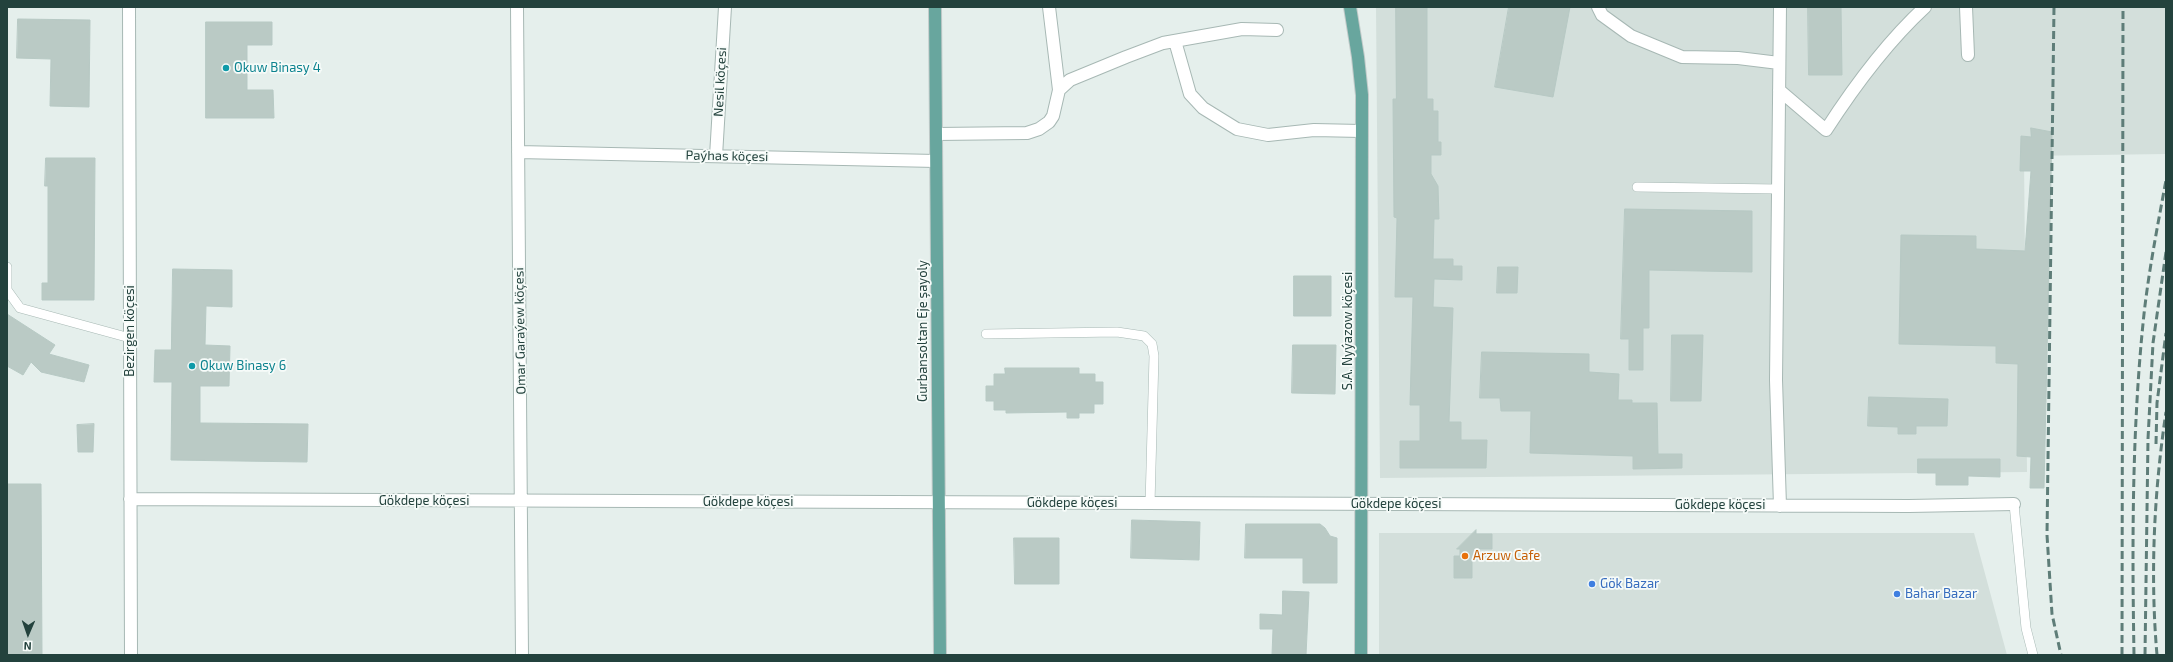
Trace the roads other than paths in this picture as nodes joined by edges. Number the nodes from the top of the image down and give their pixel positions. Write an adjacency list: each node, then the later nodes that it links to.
1 (129, 7): 26 (street, Bezirgen köçesi)
2 (517, 7): 19 (street, Omar Garaýew köçesi)
3 (725, 7): 20 (street, Nesil köçesi)
4 (935, 7): 18 (main road, Gurbansoltan Eje şayoly)
5 (1049, 7): 15 (street)
6 (1350, 7): 17 (main road, S.A. Nyýazow köçesi)
7 (1598, 7): 14 (street)
8 (1780, 7): 14 (street)
9 (1925, 7): 16 (street)
10 (1966, 7): 13 (street)
11 (1277, 30): 12 (street)
12 (1175, 41): 15 (street); 17 (street)
13 (1968, 55)
14 (1779, 64): 16 (street)
15 (1059, 90): 18 (street)
16 (1779, 90): 23 (street)
17 (1362, 131): 31 (main road, S.A. Nyýazow köçesi)
18 (936, 134): 21 (main road, Gurbansoltan Eje şayoly)
19 (518, 152): 20 (street, Paýhas köçesi); 28 (street, Omar Garaýew köçesi)
20 (716, 156): 21 (street, Paýhas köçesi)
21 (936, 161): 29 (main road, Gurbansoltan Eje şayoly)
22 (1637, 187): 23 (lane)
23 (1778, 189): 33 (street)
24 (7, 267): 26 (lane)
25 (986, 334): 30 (lane)
26 (130, 338): 27 (street, Bezirgen köçesi)
27 (130, 499): 28 (street, Gökdepe köçesi); 34 (street, Bezirgen köçesi)
28 (522, 501): 29 (street, Gökdepe köçesi); 35 (street, Omar Garaýew köçesi)
29 (938, 503): 30 (street, Gökdepe köçesi); 36 (main road, Gurbansoltan Eje şayoly)
30 (1150, 504): 31 (street, Gökdepe köçesi)
31 (1362, 504): 33 (street, Gökdepe köçesi); 37 (main road, S.A. Nyýazow köçesi)
32 (2014, 504): 33 (street, Gökdepe köçesi); 38 (lane)
33 (1780, 506)
34 (131, 655)
35 (522, 655)
36 (940, 655)
37 (1361, 655)
38 (2033, 655)

